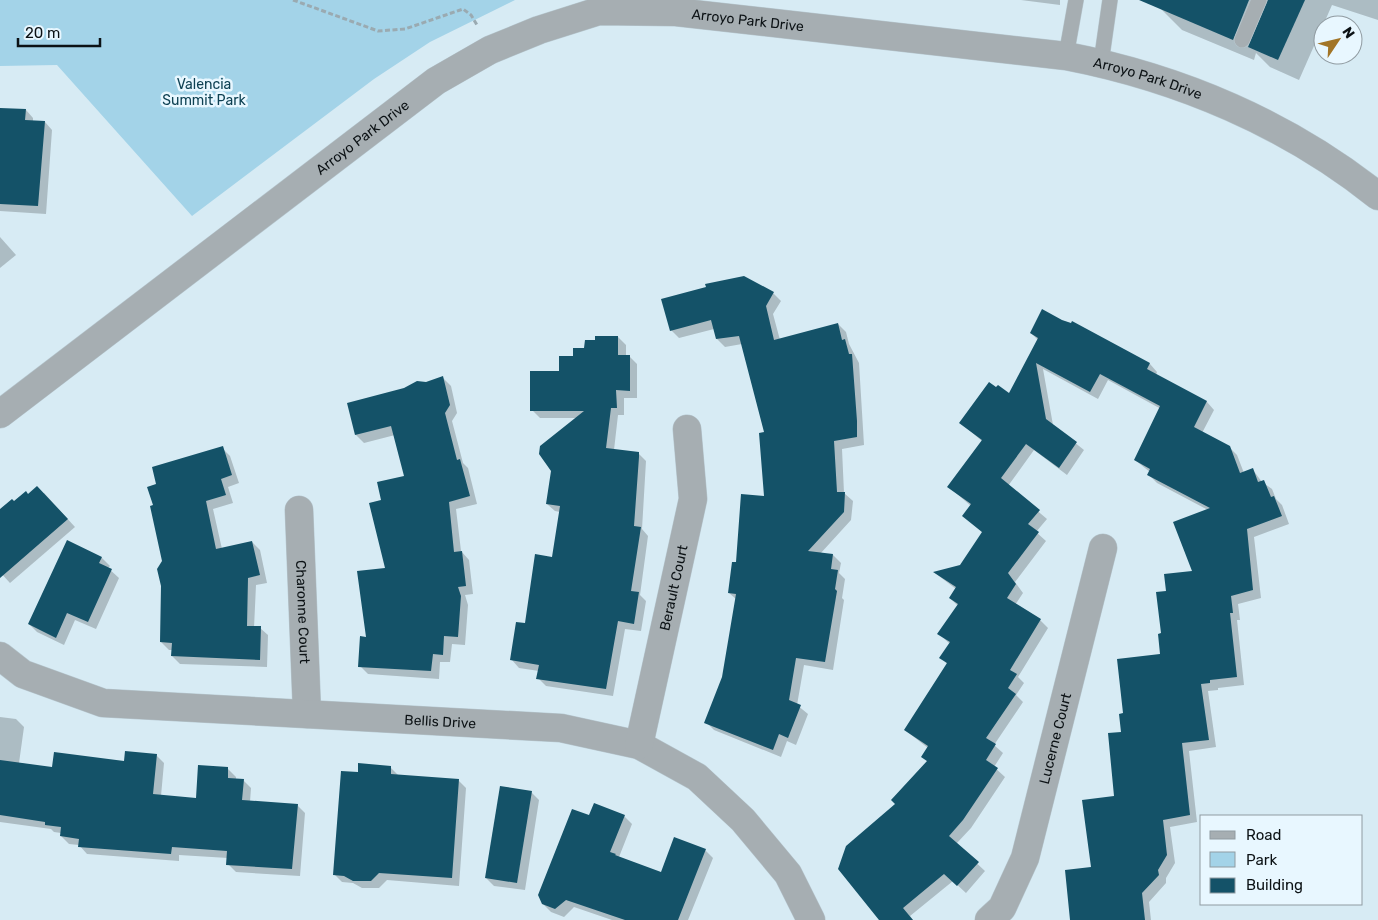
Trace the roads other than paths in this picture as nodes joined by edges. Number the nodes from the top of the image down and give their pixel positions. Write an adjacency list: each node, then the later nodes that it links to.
1 (1076, 0): 6 (lane)
2 (1110, 0): 7 (lane)
3 (1259, 0): 5 (lane)
4 (598, 5): 6 (street, Arroyo Park Drive); 9 (street, Arroyo Park Drive)
5 (1242, 40)
6 (1066, 56): 7 (street, Arroyo Park Drive)
7 (1101, 63): 8 (street, Arroyo Park Drive)
8 (1378, 196)
9 (0, 414)
10 (687, 429): 15 (street, Berault Court)
11 (299, 510): 14 (street, Charonne Court)
12 (1103, 548): 17 (street, Lucerne Court)
13 (0, 656): 14 (street, Bellis Drive)
14 (306, 714): 15 (street, Bellis Drive)
15 (638, 745): 16 (street, Bellis Drive)
16 (811, 920)
17 (989, 920)

